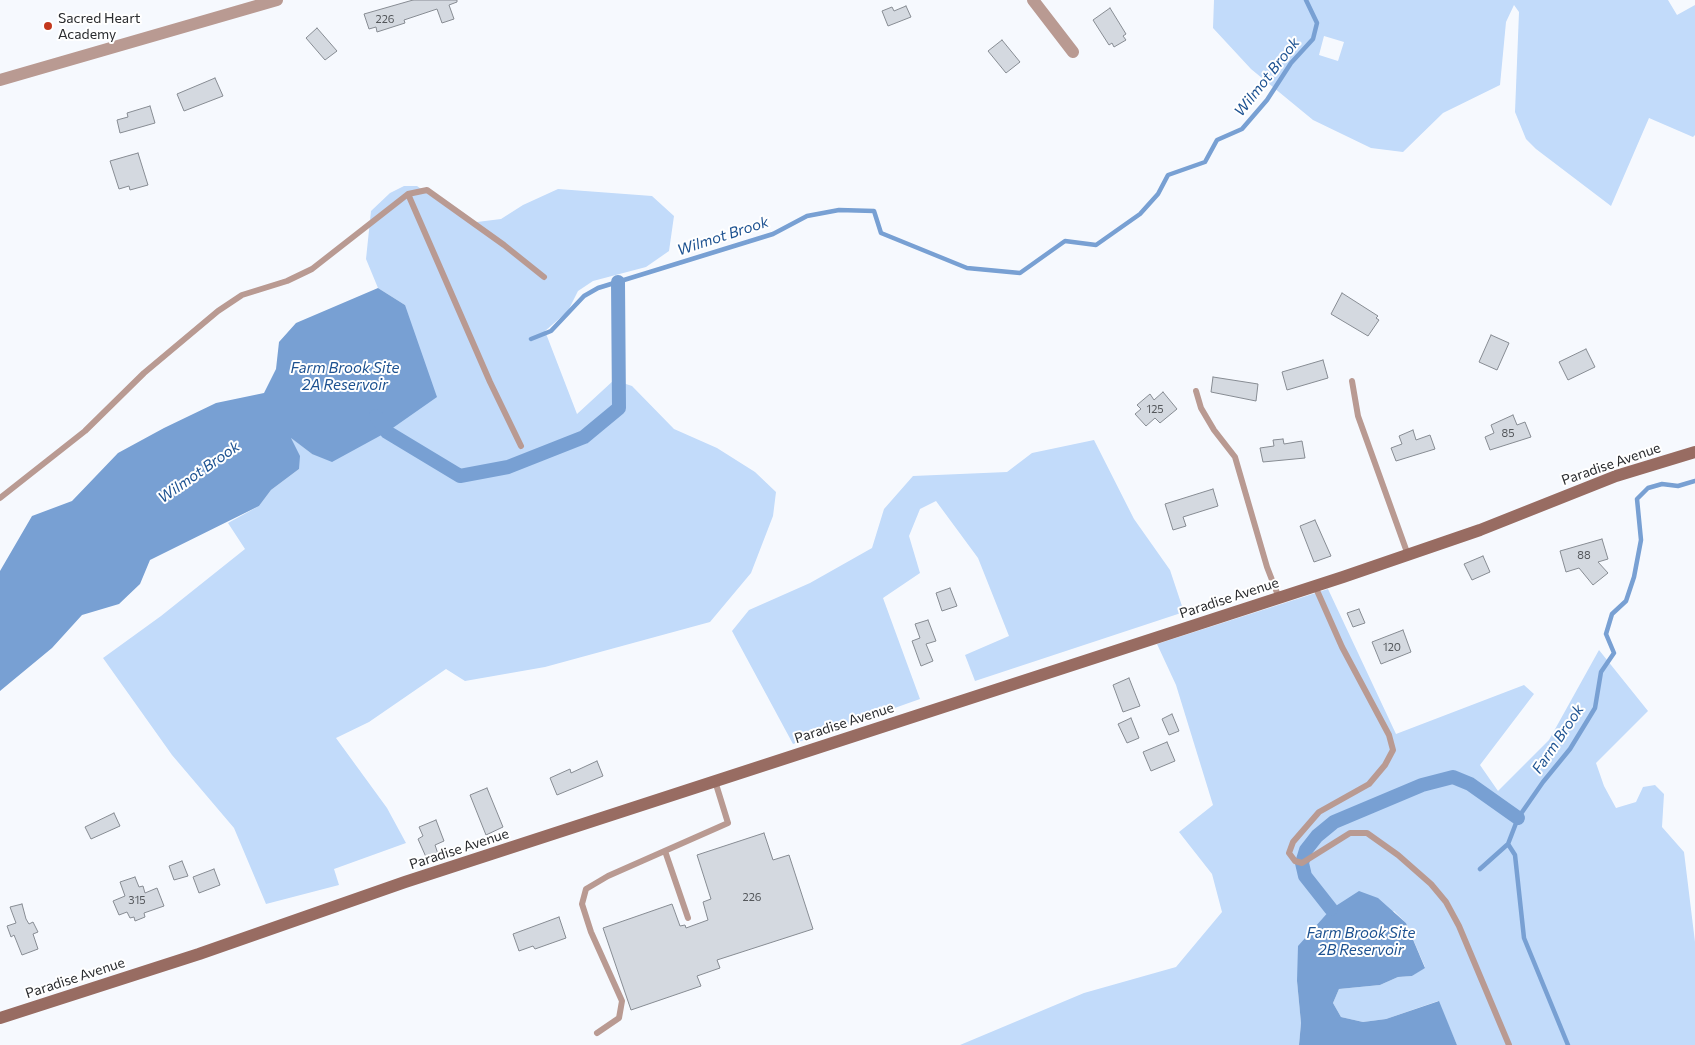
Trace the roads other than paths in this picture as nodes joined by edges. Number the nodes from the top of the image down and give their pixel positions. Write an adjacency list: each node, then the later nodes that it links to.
1 (277, 0): 4 (street)
2 (1033, 0): 3 (street)
3 (1073, 52)
4 (0, 80)
5 (408, 194): 6 (lane); 9 (lane); 11 (lane)
6 (544, 277)
7 (1352, 381): 12 (lane)
8 (1196, 391): 14 (lane)
9 (521, 446)
10 (1695, 452): 12 (street, Paradise Avenue)
11 (0, 498)
12 (1408, 555): 13 (street, Paradise Avenue)
13 (1315, 586): 14 (street, Paradise Avenue); 20 (lane)
14 (1280, 598): 15 (street, Paradise Avenue)
15 (715, 781): 16 (lane); 18 (street, Paradise Avenue)
16 (665, 851): 17 (lane); 19 (lane)
17 (688, 918)
18 (0, 1018)
19 (597, 1033)
20 (1509, 1045)

